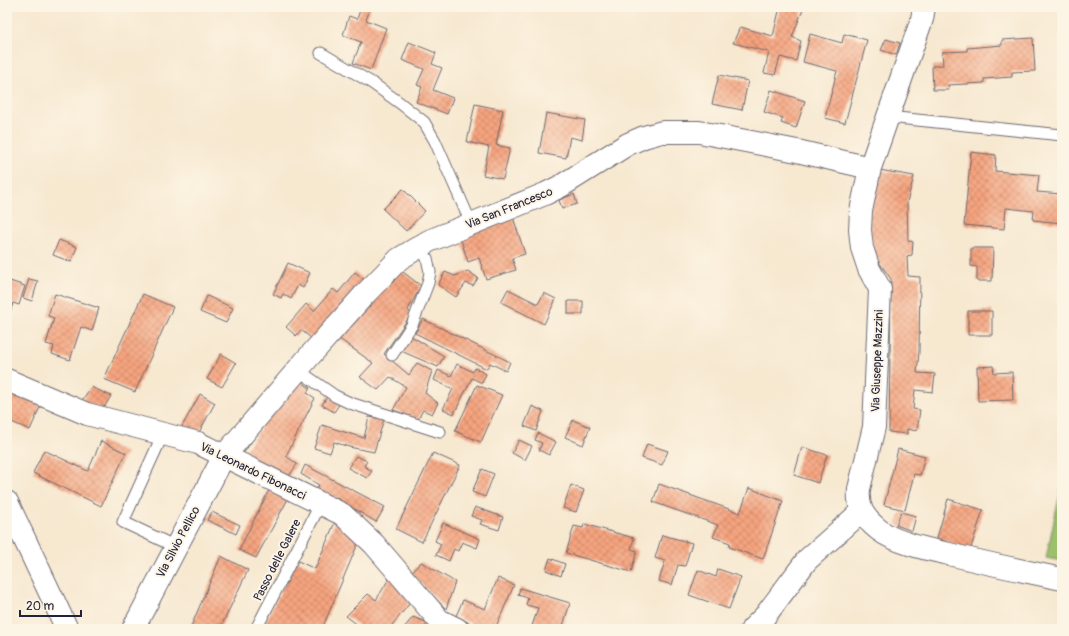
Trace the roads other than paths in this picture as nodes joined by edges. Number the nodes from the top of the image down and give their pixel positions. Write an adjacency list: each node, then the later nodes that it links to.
1 (924, 7): 3 (street, Via Giuseppe Mazzini)
2 (321, 53): 6 (lane)
3 (888, 117): 4 (lane); 5 (street, Via Giuseppe Mazzini)
4 (1062, 135)
5 (870, 168): 6 (street, Via San Francesco); 16 (street, Via Giuseppe Mazzini)
6 (471, 224): 7 (street, Via San Francesco)
7 (419, 247): 8 (lane); 9 (street, Via San Francesco)
8 (392, 355)
9 (298, 370): 11 (lane); 13 (street, Via San Francesco)
10 (7, 380): 12 (street, Via Leonardo Fibonacci)
11 (440, 432)
12 (163, 434): 13 (street, Via Leonardo Fibonacci); 17 (lane)
13 (224, 456): 15 (street, Via Leonardo Fibonacci); 17 (street, Via Silvio Pellico)
14 (7, 502): 20 (street)
15 (321, 504): 19 (street, Via Leonardo Fibonacci); 22 (lane, Passo delle Galere)
16 (862, 512): 18 (street); 23 (street)
17 (176, 547): 21 (street, Via Silvio Pellico)
18 (1062, 579)
19 (443, 626)
20 (67, 629)
21 (132, 629)
22 (256, 629)
23 (752, 629)

